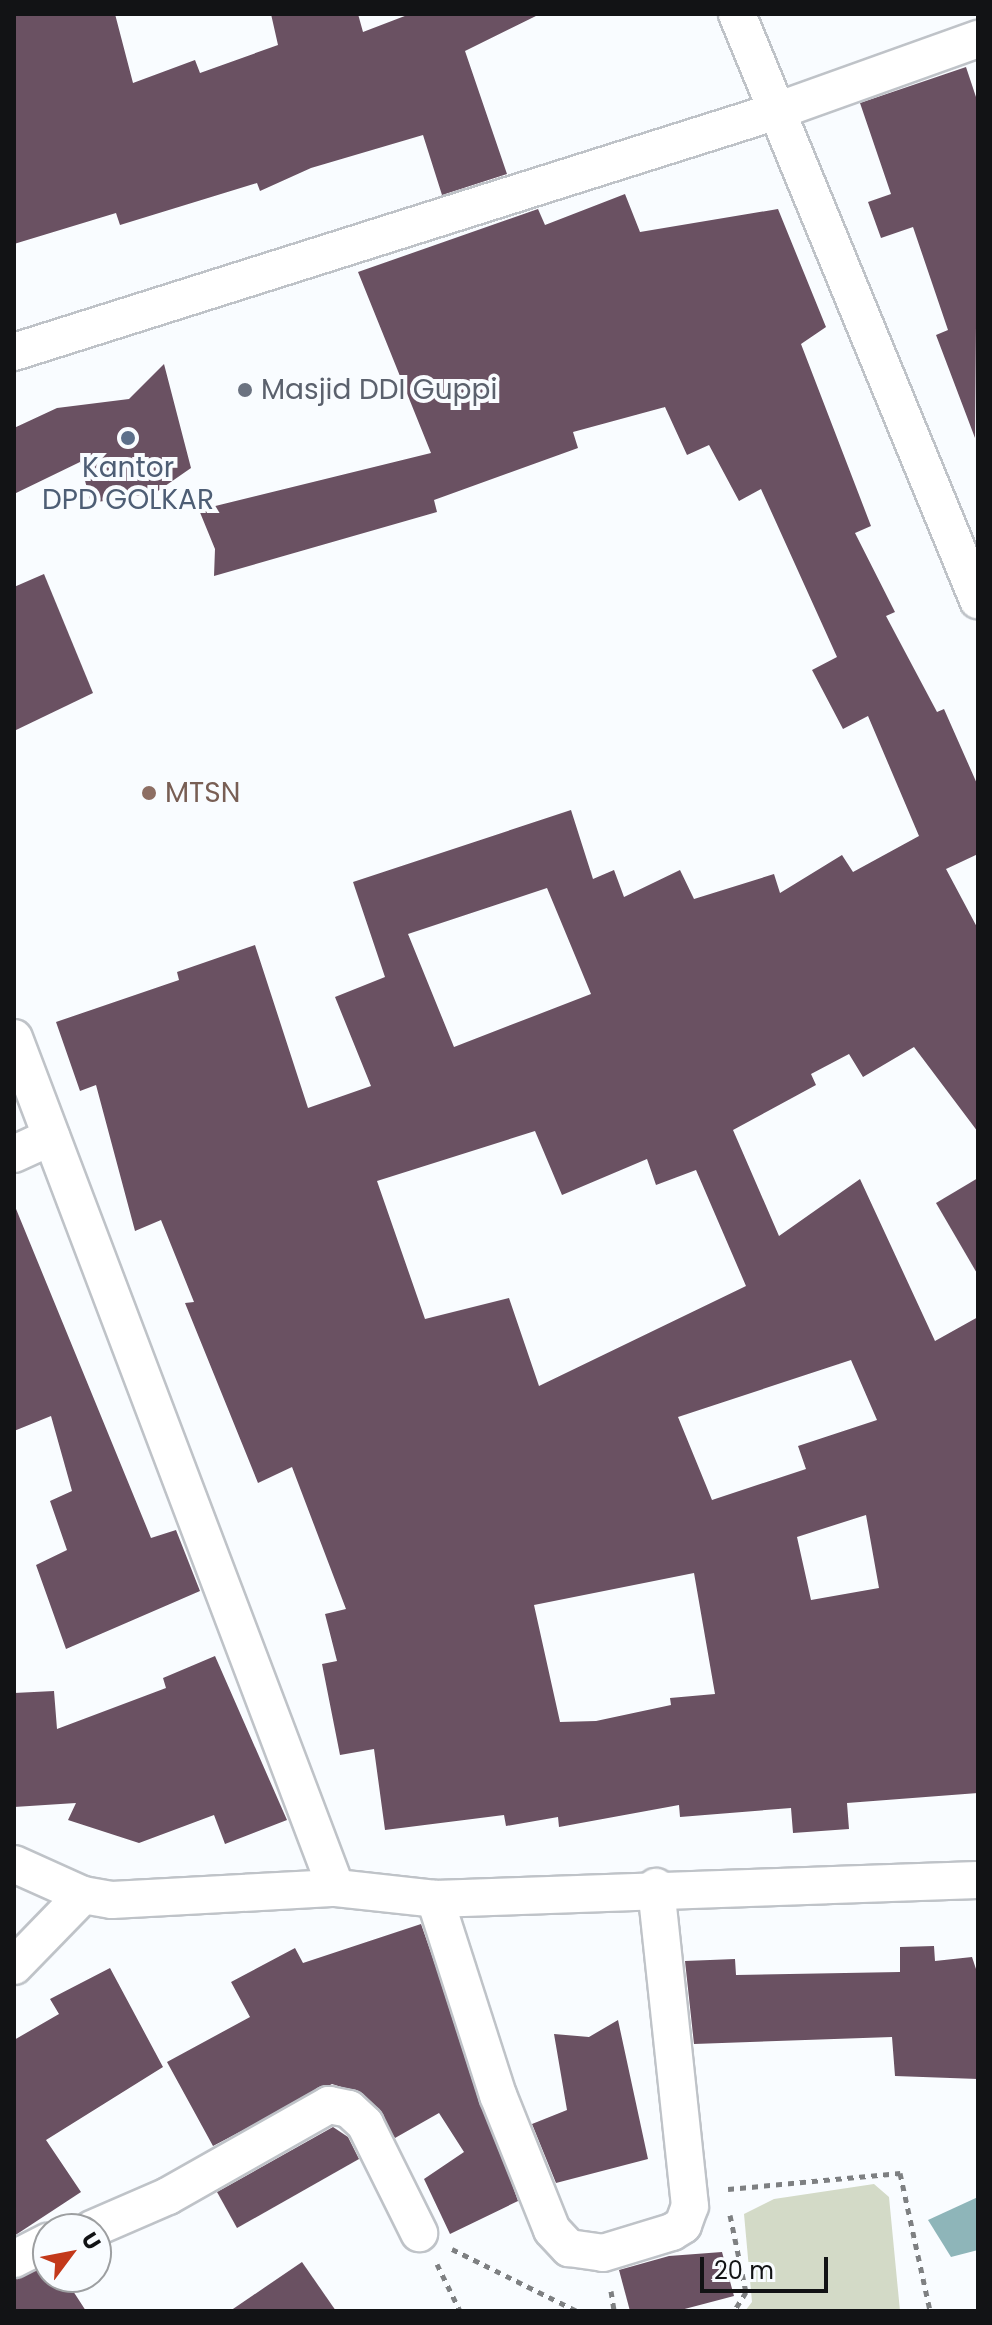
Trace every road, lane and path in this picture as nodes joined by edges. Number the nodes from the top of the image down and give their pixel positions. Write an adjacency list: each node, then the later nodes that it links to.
1 (737, 14): 3 (street)
2 (978, 39): 3 (street)
3 (777, 111): 4 (street); 5 (street)
4 (14, 352)
5 (978, 600)
6 (14, 1038): 7 (street)
7 (51, 1137): 8 (street); 12 (street)
8 (14, 1154)
9 (14, 1864): 13 (street)
10 (978, 1880): 11 (street)
11 (656, 1887): 14 (street); 14 (street)
12 (336, 1888): 13 (street); 14 (street)
13 (83, 1895): 15 (street)
14 (435, 1899)
15 (14, 1966)
16 (112, 2220): 17 (street)
17 (419, 2233): 20 (path); 21 (path)
18 (32, 2250): 19 (street)
19 (14, 2259)
20 (460, 2311)
21 (577, 2311)
22 (734, 2311): 23 (path)
23 (930, 2311)

